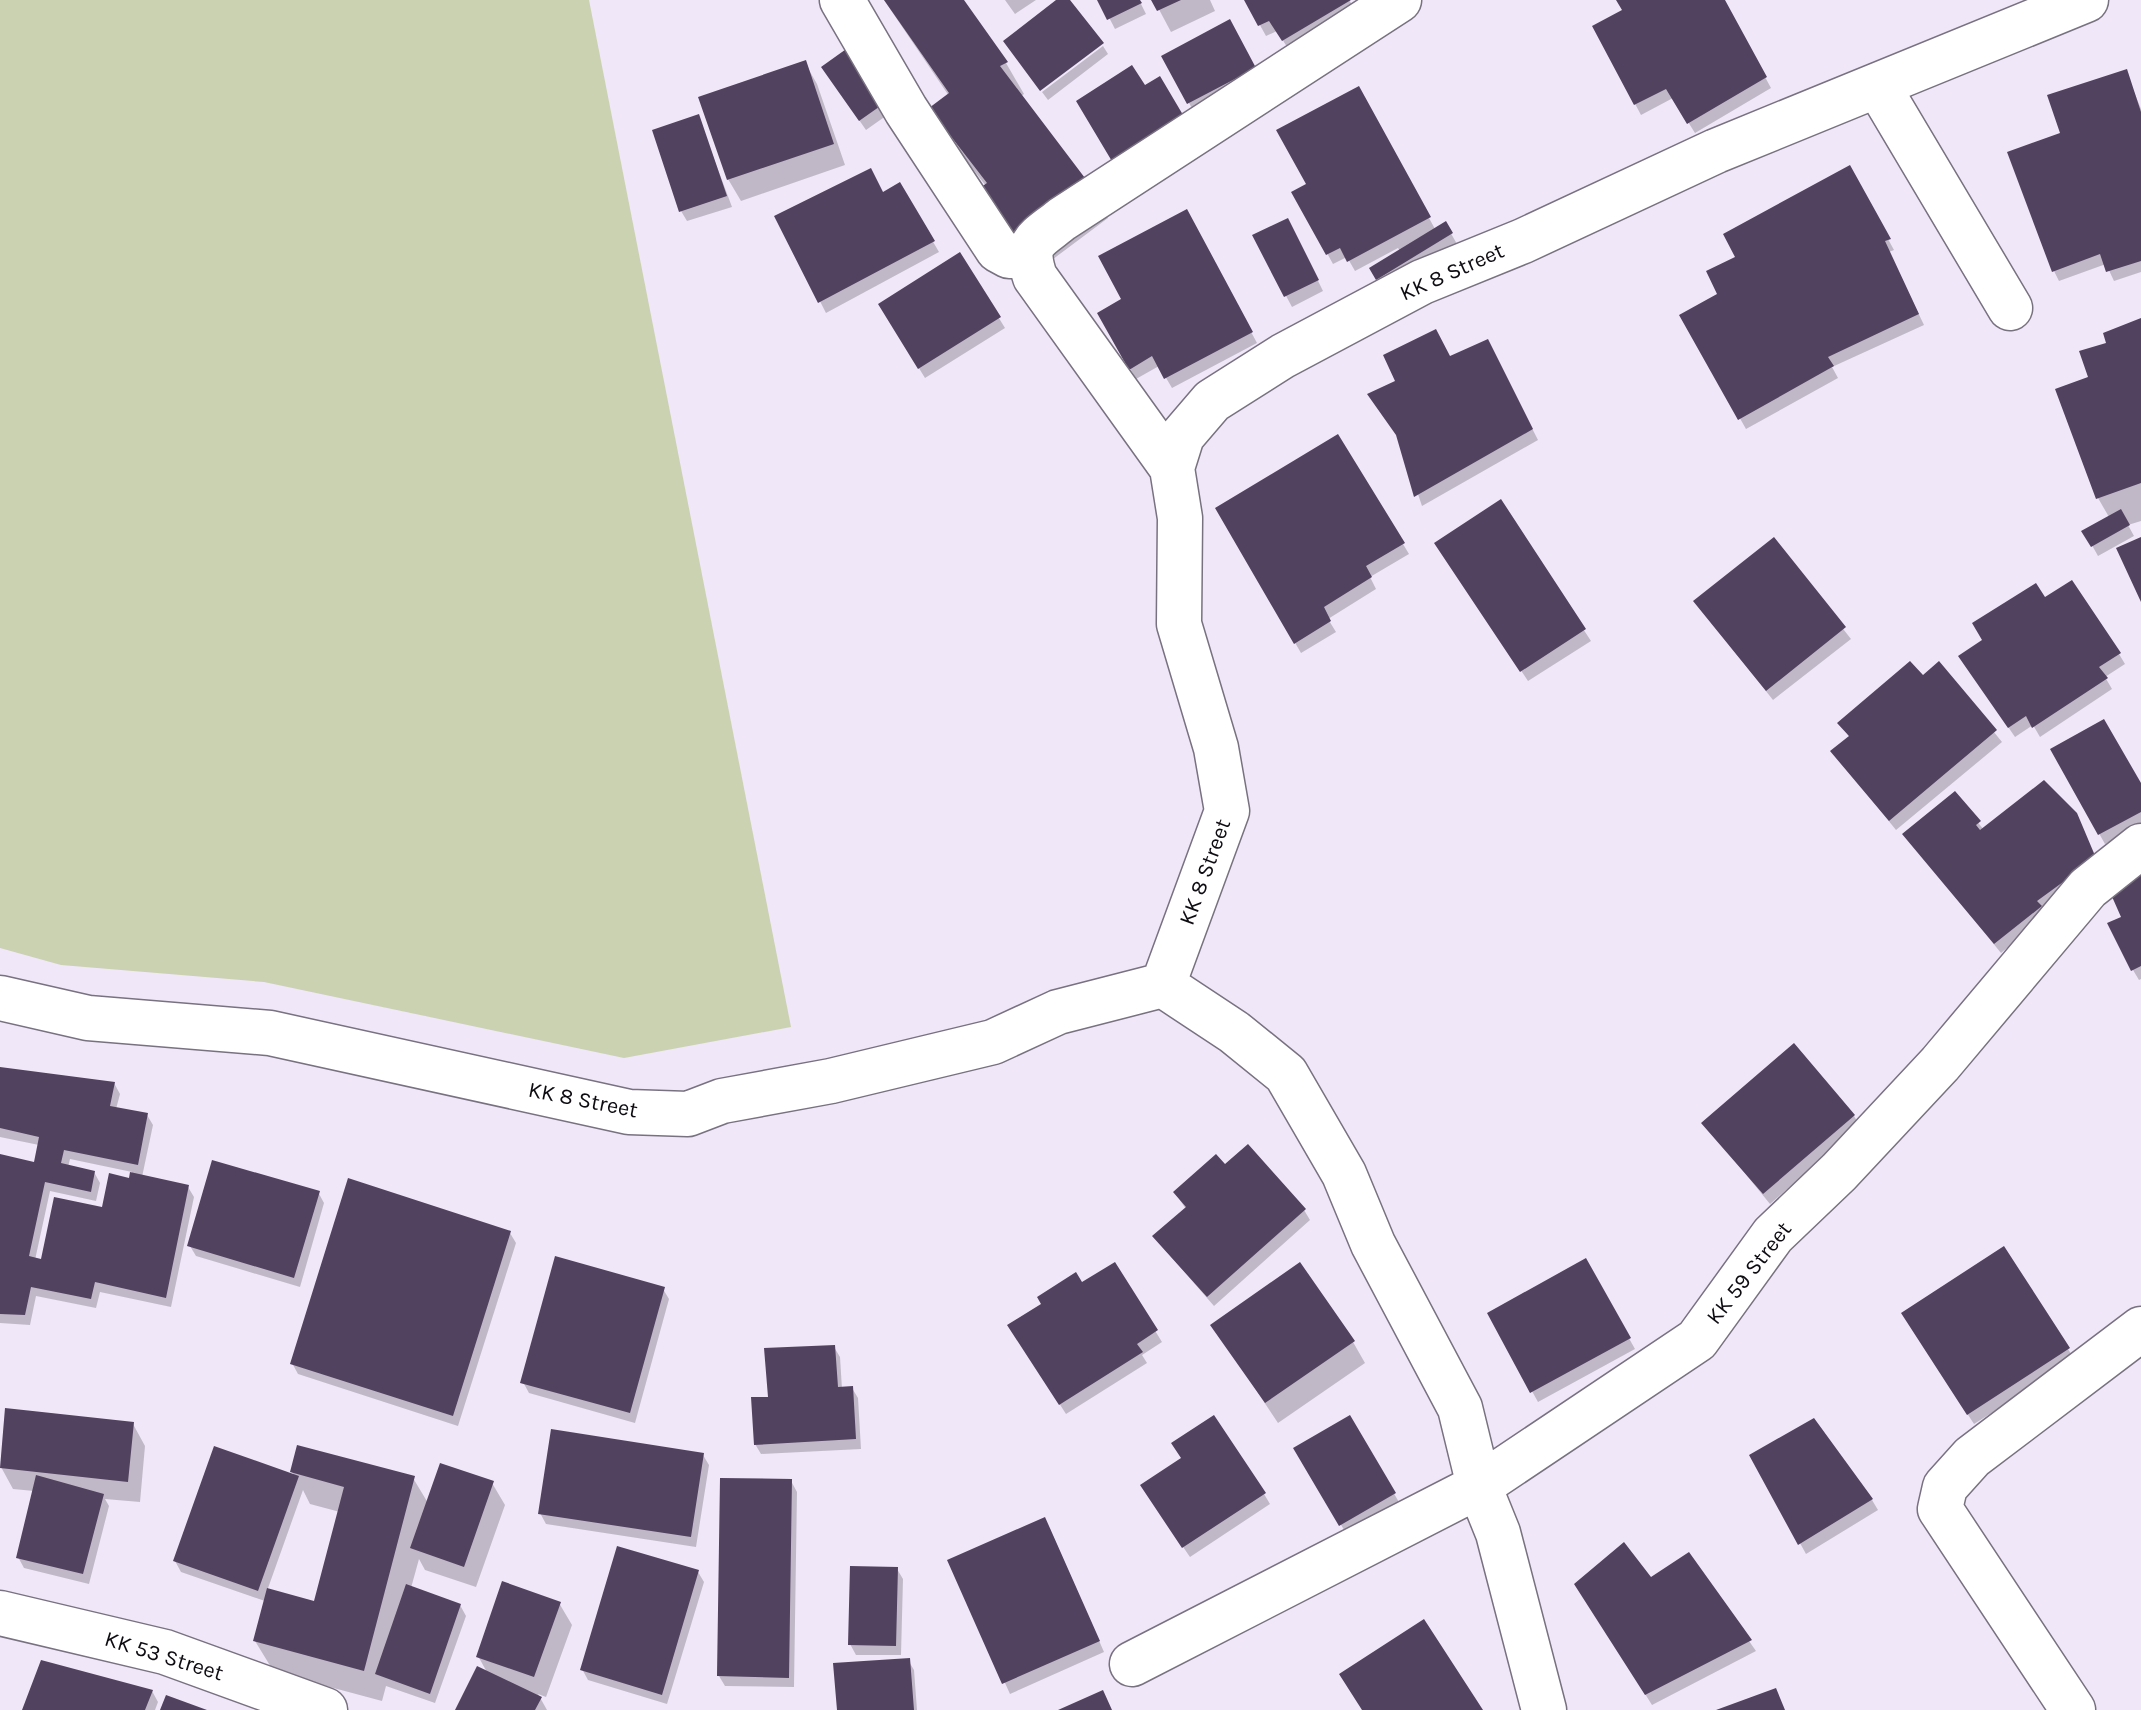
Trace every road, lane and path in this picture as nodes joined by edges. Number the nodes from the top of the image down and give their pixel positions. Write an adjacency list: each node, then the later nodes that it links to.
1 (842, 0): 5 (street)
2 (1399, 0): 5 (street)
3 (2086, 0): 4 (street, KK 8 Street)
4 (1878, 86): 6 (street); 7 (street, KK 8 Street)
5 (1028, 256): 7 (street)
6 (2010, 308)
7 (1172, 468): 9 (street, KK 8 Street)
8 (2141, 846): 12 (street, KK 59 Street)
9 (1163, 985): 10 (street, KK 8 Street); 12 (street)
10 (0, 998)
11 (2141, 1329): 17 (street)
12 (1479, 1486): 14 (street, KK 59 Street); 16 (street)
13 (0, 1613): 15 (street, KK 53 Street)
14 (1132, 1664)
15 (325, 1710)
16 (1544, 1710)
17 (2073, 1710)

